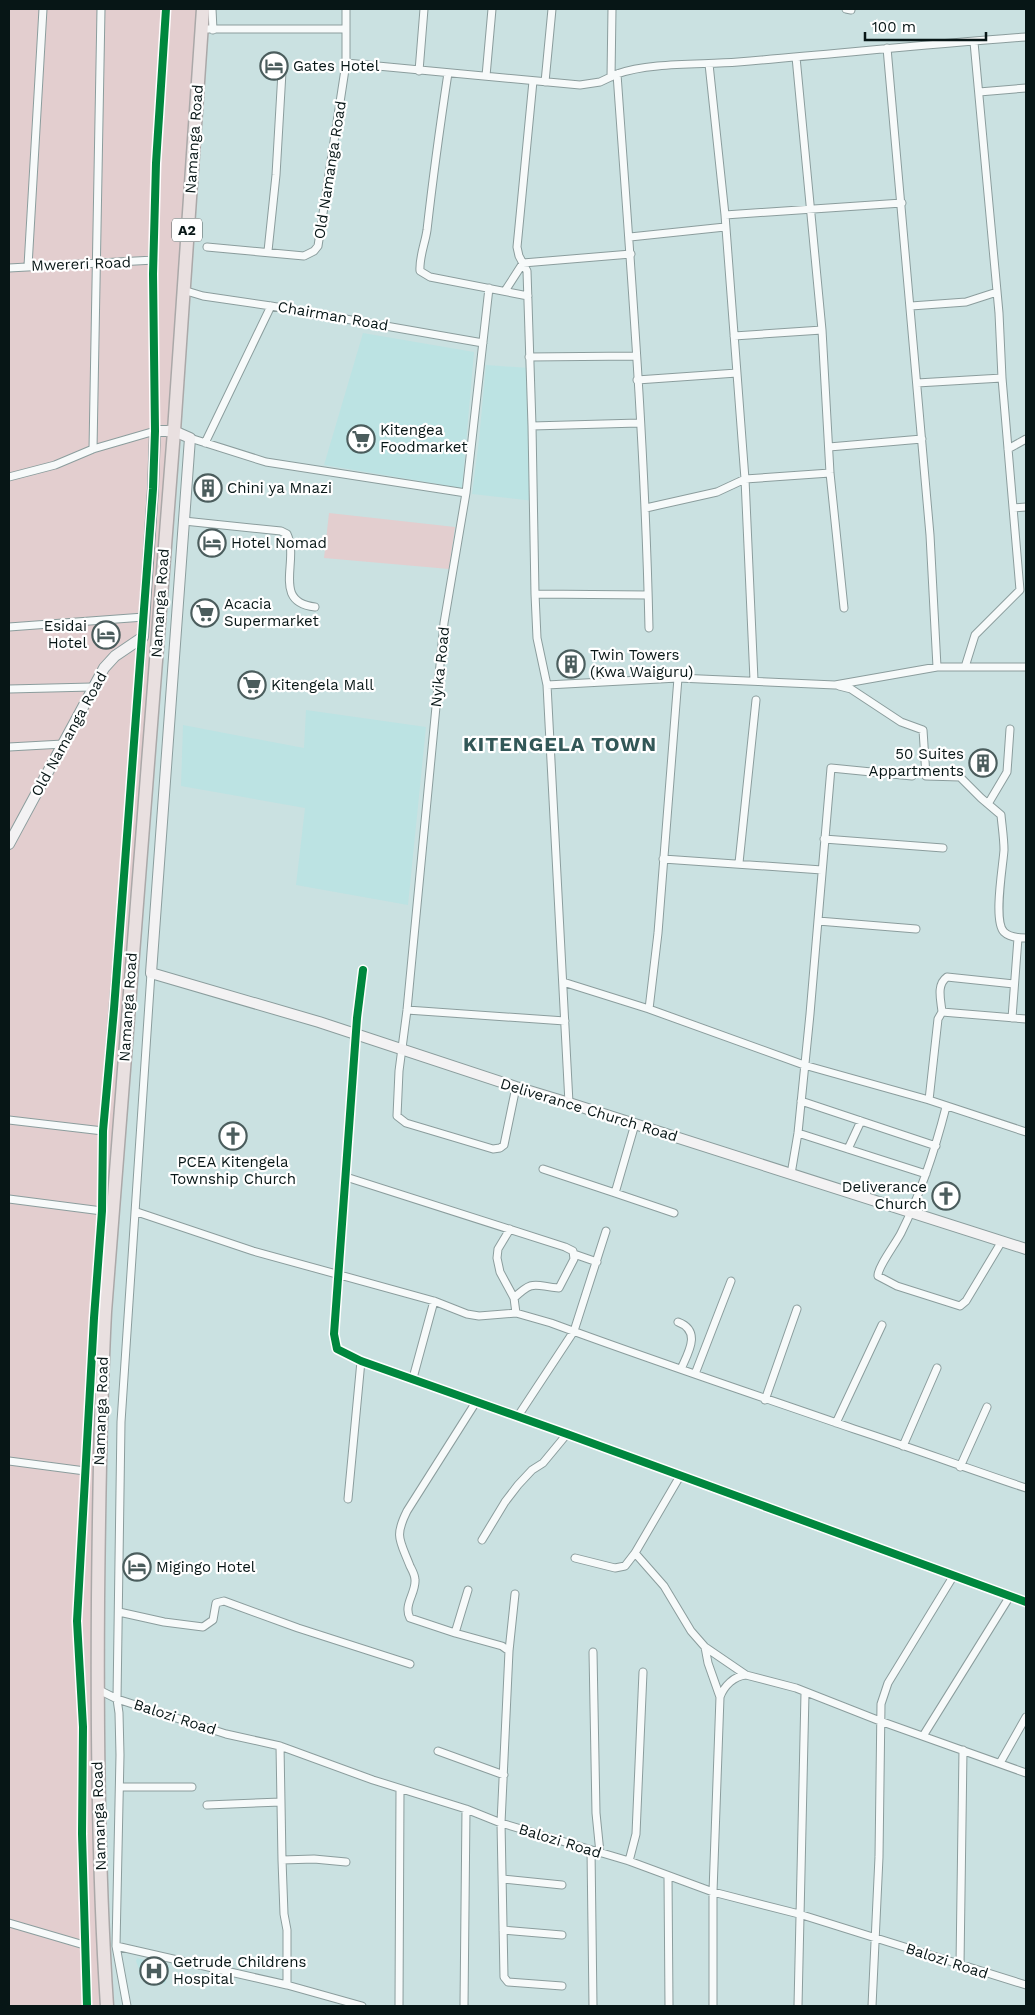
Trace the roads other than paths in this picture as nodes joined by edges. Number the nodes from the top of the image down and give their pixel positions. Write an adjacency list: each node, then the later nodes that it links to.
1 (43, 9): 39 (street)
2 (101, 9): 38 (street)
3 (166, 9): 36 (street)
4 (203, 9): 11 (highway, Namanga Road / A2)
5 (212, 9): 11 (street)
6 (346, 9): 12 (street, Old Namanga Road)
7 (424, 9): 19 (street)
8 (492, 9): 22 (street)
9 (552, 9): 25 (street)
10 (612, 9): 23 (street)
11 (207, 29): 12 (street); 42 (highway, Namanga Road / A2)
12 (345, 29): 17 (street, Old Namanga Road)
13 (1026, 37): 14 (street)
14 (974, 42): 15 (street); 27 (street)
15 (888, 48): 16 (street); 28 (street)
16 (796, 57): 18 (street); 29 (street)
17 (346, 63): 19 (street); 34 (street, Old Namanga Road)
18 (709, 64): 23 (street); 30 (street)
19 (419, 71): 21 (street)
20 (282, 72): 34 (street)
21 (448, 73): 22 (street); 41 (street)
22 (486, 76): 24 (street)
23 (614, 76): 25 (street); 32 (street)
24 (533, 81): 25 (street); 37 (street)
25 (545, 82)
26 (1026, 88): 27 (street)
27 (979, 92): 44 (street)
28 (902, 203): 29 (street); 47 (street)
29 (810, 210): 30 (street); 48 (street)
30 (725, 215): 31 (street)
31 (725, 227): 32 (street); 49 (street)
32 (630, 237): 35 (street)
33 (207, 247): 34 (street, Old Namanga Road)
34 (268, 252)
35 (631, 254): 37 (street); 51 (street)
36 (154, 260): 38 (street, Mwereri Road); 59 (street)
37 (523, 263): 43 (street); 45 (street)
38 (96, 264): 39 (street, Mwereri Road); 66 (street)
39 (28, 266): 40 (street, Mwereri Road)
40 (9, 268)
41 (489, 288): 43 (street); 50 (street, Nyika Road)
42 (182, 290): 46 (street, Chairman Road); 60 (highway, Namanga Road / A2)
43 (505, 291): 45 (street)
44 (997, 292): 47 (street); 54 (street)
45 (528, 296): 52 (street)
46 (272, 306): 50 (street, Chairman Road); 64 (street)
47 (911, 306): 56 (street)
48 (822, 330): 49 (street); 65 (street)
49 (734, 336): 53 (street)
50 (483, 343): 71 (street, Nyika Road)
51 (635, 356): 52 (street); 55 (street)
52 (529, 357): 58 (street)
53 (737, 373): 55 (street); 70 (street)
54 (1002, 378): 56 (street); 67 (street)
55 (637, 380): 57 (street)
56 (917, 383): 63 (street)
57 (639, 423): 58 (street); 73 (street)
58 (532, 426): 77 (street)
59 (155, 431): 60 (street); 66 (street); 81 (street)
60 (174, 431): 61 (street); 100 (highway, Namanga Road / A2)
61 (190, 438): 64 (street); 75 (street)
62 (1026, 438): 67 (street)
63 (922, 439): 65 (street); 87 (street)
64 (205, 443): 71 (street)
65 (829, 447): 68 (street)
66 (93, 449): 69 (street)
67 (1008, 449): 74 (street)
68 (830, 473): 70 (street); 80 (street)
69 (9, 477)
70 (745, 479): 73 (street); 89 (street)
71 (466, 492): 119 (street, Nyika Road)
72 (1026, 507): 74 (street)
73 (646, 508): 78 (street)
74 (1014, 508): 76 (street)
75 (184, 521): 79 (street); 115 (street)
76 (1023, 590): 85 (street)
77 (535, 594): 78 (street); 90 (street)
78 (648, 595): 83 (street)
79 (315, 607)
80 (844, 608)
81 (144, 617): 82 (street); 84 (street)
82 (9, 627)
83 (649, 628)
84 (143, 637): 92 (street, Old Namanga Road); 101 (street)
85 (965, 667): 86 (street); 87 (street)
86 (1026, 667)
87 (937, 668): 91 (street)
88 (678, 678): 89 (street); 90 (street); 105 (street)
89 (754, 680): 91 (street)
90 (547, 685): 116 (street)
91 (836, 685): 99 (street)
92 (92, 687): 93 (street); 96 (street, Old Namanga Road)
93 (9, 689)
94 (756, 700): 106 (street)
95 (1010, 729): 99 (street)
96 (63, 744): 97 (street); 103 (street, Old Namanga Road)
97 (9, 747)
98 (912, 776): 102 (street)
99 (988, 804): 110 (street)
100 (142, 832): 101 (street); 113 (highway, Namanga Road / A2)
101 (126, 833): 112 (street)
102 (824, 839): 104 (street); 107 (street)
103 (9, 844)
104 (943, 848)
105 (663, 859): 106 (street); 118 (street)
106 (739, 863): 107 (street)
107 (822, 870): 108 (street)
108 (818, 921): 109 (street); 126 (street)
109 (916, 930)
110 (1018, 938): 111 (street); 117 (street)
111 (1026, 938)
112 (117, 960): 113 (street); 135 (street)
113 (131, 961): 199 (highway, Namanga Road / A2)
114 (363, 970): 124 (street)
115 (151, 973): 124 (street, Deliverance Church Road); 147 (street)
116 (563, 982): 118 (street); 123 (street)
117 (1014, 984): 120 (street); 121 (street)
118 (649, 1009): 126 (street)
119 (407, 1010): 123 (street); 125 (street, Nyika Road)
120 (942, 1012): 121 (street); 128 (street)
121 (1012, 1018): 122 (street)
122 (1026, 1019)
123 (565, 1021): 130 (street)
124 (357, 1035): 125 (street, Deliverance Church Road); 143 (street)
125 (402, 1048): 127 (street, Deliverance Church Road); 127 (street, Nyika Road)
126 (804, 1065): 128 (street); 129 (street)
127 (516, 1088): 130 (street, Deliverance Church Road)
128 (929, 1100): 131 (street)
129 (801, 1101): 133 (street); 137 (street)
130 (569, 1103): 134 (street, Deliverance Church Road)
131 (946, 1107): 136 (street); 138 (street)
132 (9, 1120): 135 (street)
133 (862, 1121): 138 (street); 139 (street)
134 (635, 1124): 141 (street, Deliverance Church Road); 144 (street)
135 (103, 1131): 146 (street)
136 (1026, 1132)
137 (798, 1133): 139 (street); 141 (street)
138 (936, 1146): 142 (street)
139 (848, 1149): 142 (street)
140 (543, 1169): 144 (street)
141 (791, 1174): 148 (street, Deliverance Church Road)
142 (926, 1174): 148 (street)
143 (346, 1177): 150 (street); 156 (street)
144 (615, 1193): 149 (street)
145 (9, 1200): 146 (street)
146 (102, 1211): 179 (street)
147 (136, 1212): 156 (street); 191 (street)
148 (912, 1212): 152 (street, Deliverance Church Road); 152 (street)
149 (674, 1213)
150 (510, 1230): 154 (street); 158 (street)
151 (606, 1231): 155 (street)
152 (1002, 1241): 153 (street, Deliverance Church Road)
153 (1026, 1249)
154 (574, 1254): 155 (street); 158 (street)
155 (597, 1262): 164 (street)
156 (338, 1274): 159 (street); 165 (street)
157 (731, 1281): 168 (street)
158 (514, 1298): 161 (street)
159 (434, 1301): 161 (street); 169 (street)
160 (797, 1309): 170 (street)
161 (516, 1313): 164 (street)
162 (678, 1322): 167 (street)
163 (882, 1325): 174 (street)
164 (574, 1331): 167 (street); 173 (street)
165 (361, 1361): 169 (street); 182 (street)
166 (936, 1368): 176 (street)
167 (681, 1369): 168 (street)
168 (695, 1374): 170 (street)
169 (413, 1378): 171 (street)
170 (765, 1400): 174 (street)
171 (476, 1402): 173 (street); 192 (street)
172 (987, 1407): 178 (street)
173 (518, 1416): 175 (street)
174 (836, 1423): 176 (street)
175 (567, 1434): 180 (street); 183 (street)
176 (903, 1446): 178 (street)
177 (9, 1461): 179 (street)
178 (960, 1467): 181 (street)
179 (85, 1471): 233 (street)
180 (680, 1476): 184 (street); 186 (street)
181 (1026, 1488)
182 (348, 1499)
183 (482, 1540)
184 (635, 1553): 185 (street); 193 (street)
185 (575, 1558)
186 (954, 1575): 189 (street); 204 (street)
187 (468, 1590): 192 (street)
188 (515, 1594): 194 (street)
189 (1010, 1596): 190 (street); 205 (street)
190 (1026, 1602)
191 (118, 1612): 196 (street); 202 (street)
192 (455, 1633): 194 (street)
193 (705, 1647): 198 (street); 201 (street)
194 (509, 1651): 211 (street)
195 (593, 1652): 220 (street)
196 (410, 1664)
197 (643, 1672): 222 (street)
198 (746, 1675): 200 (street); 201 (street)
199 (97, 1689): 202 (street, Balozi Road); 240 (highway, Namanga Road / A2)
200 (804, 1693): 204 (street); 228 (street)
201 (720, 1697): 227 (street)
202 (116, 1699): 206 (street, Balozi Road); 212 (street)
203 (1026, 1717): 209 (street)
204 (880, 1721): 205 (street); 232 (street)
205 (923, 1736): 207 (street)
206 (280, 1746): 214 (street, Balozi Road); 215 (street)
207 (963, 1750): 209 (street); 235 (street)
208 (438, 1751): 211 (street)
209 (1000, 1763): 210 (street)
210 (1026, 1773)
211 (504, 1775): 218 (street)
212 (120, 1787): 213 (street); 234 (street)
213 (192, 1787)
214 (400, 1789): 217 (street, Balozi Road); 243 (street)
215 (281, 1802): 216 (street); 221 (street)
216 (207, 1805)
217 (466, 1809): 218 (street, Balozi Road); 244 (street)
218 (502, 1823): 219 (street, Balozi Road); 225 (street)
219 (591, 1850): 220 (street, Balozi Road); 245 (street)
220 (600, 1853): 222 (street, Balozi Road)
221 (282, 1860): 223 (street); 236 (street)
222 (629, 1861): 224 (street, Balozi Road)
223 (346, 1862)
224 (668, 1876): 227 (street, Balozi Road); 246 (street)
225 (503, 1879): 226 (street); 230 (street)
226 (562, 1884)
227 (713, 1892): 228 (street, Balozi Road); 247 (street)
228 (799, 1914): 232 (street, Balozi Road); 248 (street)
229 (9, 1923): 233 (street)
230 (503, 1930): 231 (street); 237 (street)
231 (562, 1935)
232 (874, 1939): 235 (street, Balozi Road); 249 (street)
233 (84, 1945): 239 (street)
234 (116, 1946): 236 (street); 241 (street)
235 (960, 1965): 238 (street, Balozi Road)
236 (286, 1985): 242 (street)
237 (562, 1986)
238 (1026, 1986)
239 (87, 2006)
240 (106, 2006)
241 (127, 2006)
242 (362, 2006)
243 (399, 2006)
244 (464, 2006)
245 (593, 2006)
246 (669, 2006)
247 (713, 2006)
248 (798, 2006)
249 (872, 2006)

